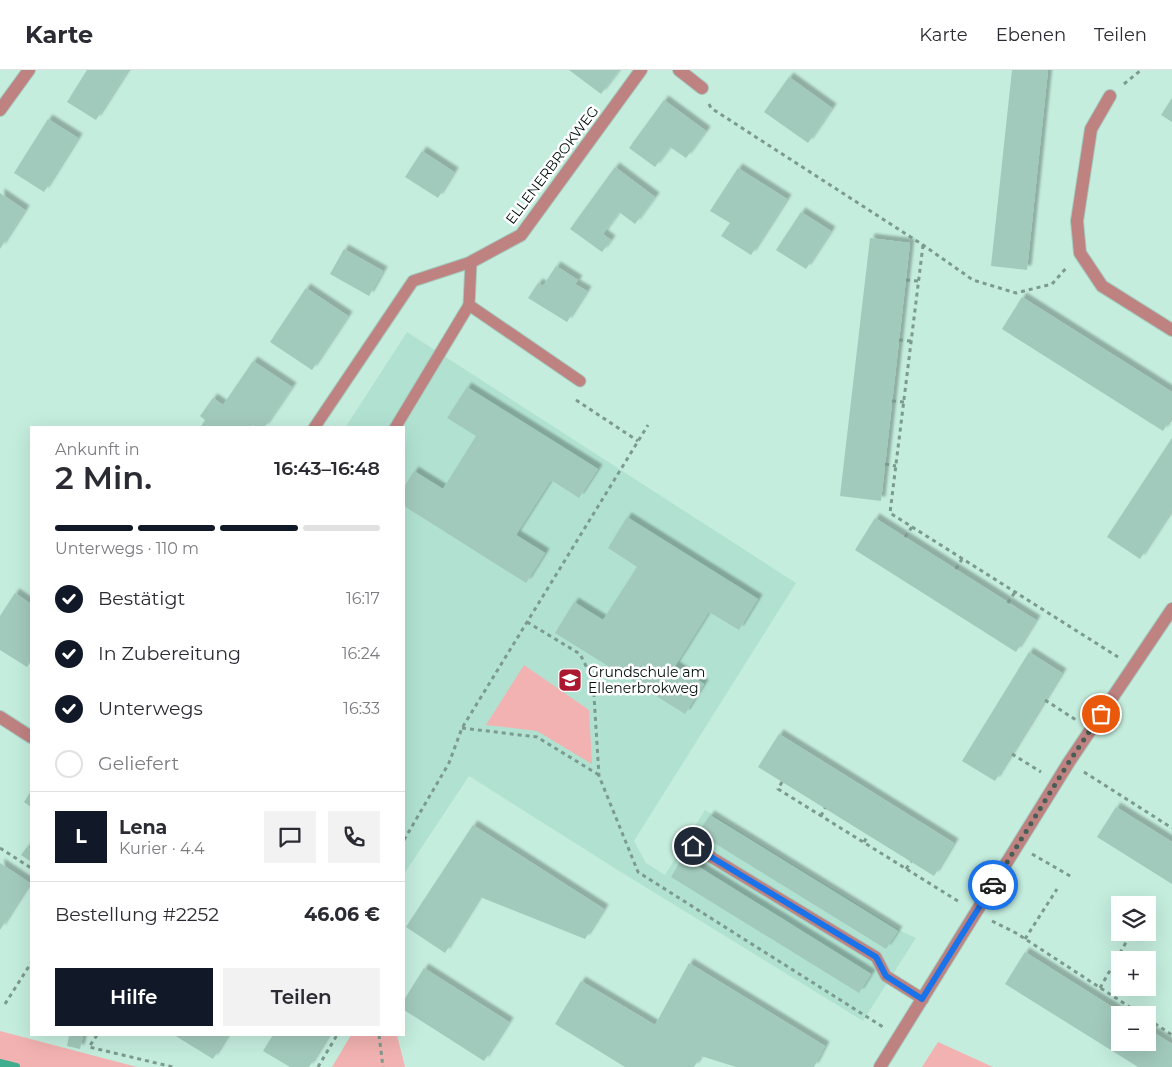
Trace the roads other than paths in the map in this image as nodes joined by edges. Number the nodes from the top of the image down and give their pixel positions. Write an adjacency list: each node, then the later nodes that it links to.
1 (29, 70): 6 (street)
2 (641, 70): 7 (street, ELLENERBROKWEG)
3 (679, 70): 4 (street)
4 (702, 88)
5 (1110, 96): 9 (street)
6 (0, 110)
7 (471, 262): 8 (lane); 11 (lane, ELLENERBROKWEG)
8 (469, 305): 10 (lane); 12 (lane)
9 (1172, 330)
10 (580, 381)
11 (315, 426)
12 (396, 426)
13 (1172, 609): 17 (street)
14 (0, 717): 15 (street)
15 (30, 736)
16 (693, 846): 17 (lane)
17 (922, 999): 18 (street)
18 (880, 1067)

